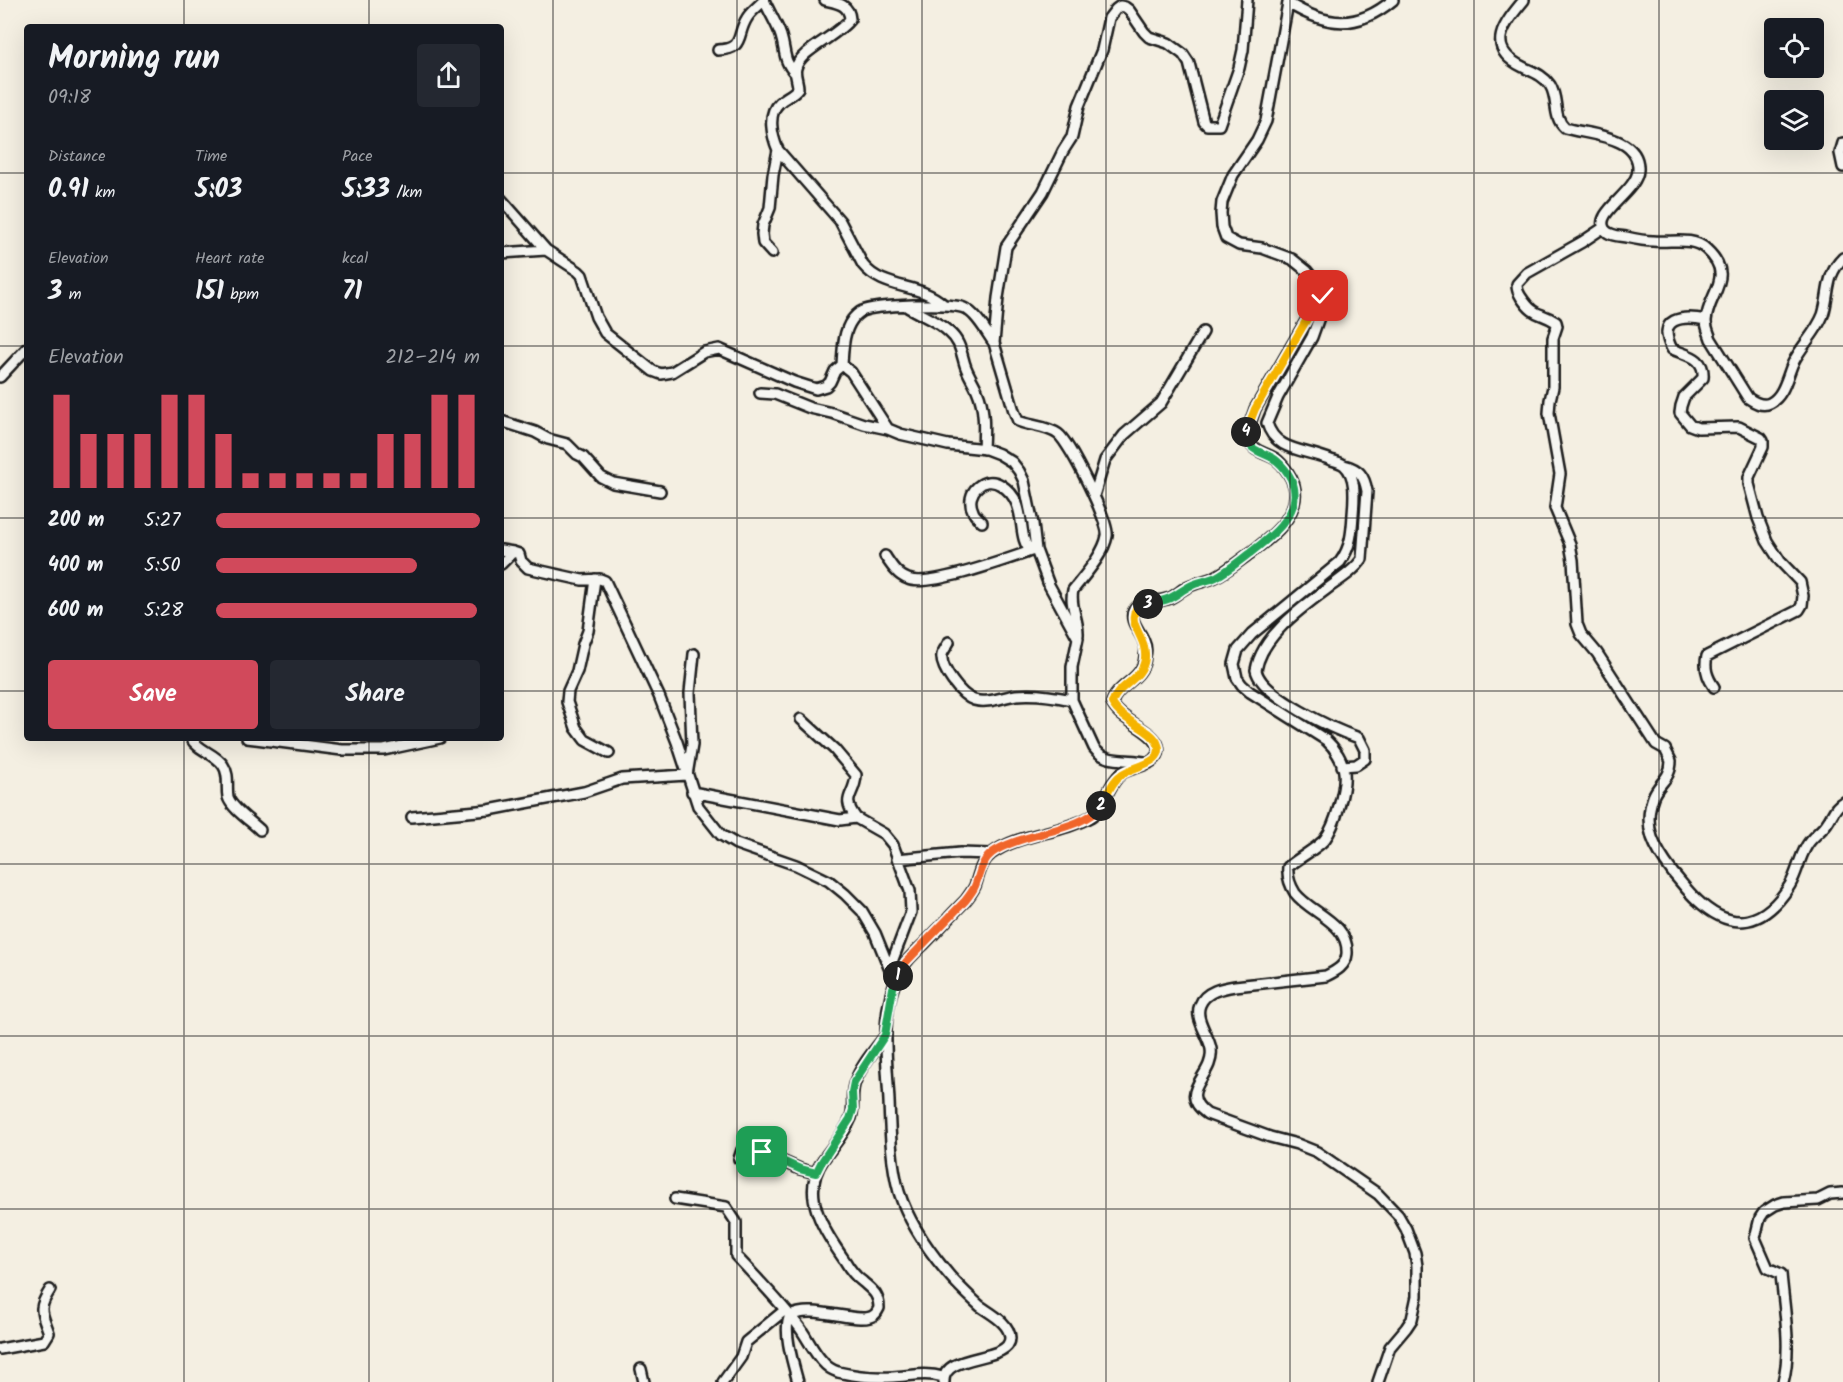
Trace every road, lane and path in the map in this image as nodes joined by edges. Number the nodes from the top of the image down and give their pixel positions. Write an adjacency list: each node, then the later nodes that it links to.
1 (764, 0): 7 (street); 8 (street)
2 (825, 0): 8 (street)
3 (1247, 0): 23 (street)
4 (1393, 0): 6 (street)
5 (1524, 0): 13 (street)
6 (1287, 1): 18 (street)
7 (718, 50)
8 (795, 73): 10 (street)
9 (1843, 143): 11 (street)
10 (777, 150): 16 (street); 19 (street)
11 (1843, 167)
12 (504, 202): 14 (street)
13 (1603, 228): 21 (street); 55 (street)
14 (546, 250): 15 (street); 25 (street)
15 (504, 254)
16 (772, 254)
17 (1843, 258): 21 (street)
18 (1323, 296): 31 (street); 51 (street)
19 (943, 304): 20 (street); 23 (street)
20 (906, 306): 25 (street); 30 (street)
21 (1706, 320): 44 (street)
22 (1203, 332): 33 (street)
23 (994, 343): 33 (street)
24 (24, 351): 26 (street)
25 (842, 365): 29 (street)
26 (0, 377)
27 (760, 393): 29 (street)
28 (504, 423): 32 (street)
29 (888, 429): 30 (street)
30 (983, 449): 36 (street)
31 (1344, 465): 52 (street); 52 (street)
32 (660, 490)
33 (1094, 496): 41 (street)
34 (982, 522): 36 (street)
35 (504, 550): 37 (street)
36 (1033, 550): 38 (street); 41 (street)
37 (513, 552): 39 (street); 40 (street)
38 (885, 556)
39 (504, 561)
40 (595, 579): 50 (street); 53 (street)
41 (1078, 638): 45 (street)
42 (949, 642): 45 (street)
43 (694, 654): 53 (street)
44 (1714, 687)
45 (1072, 700): 51 (street)
46 (801, 718): 57 (street)
47 (193, 741): 58 (street)
48 (271, 741): 49 (street)
49 (426, 741)
50 (609, 753)
51 (1149, 763): 59 (street)
52 (1342, 766): 76 (street)
53 (687, 775): 54 (street); 56 (street)
54 (692, 792): 57 (street); 61 (street)
55 (1843, 802)
56 (412, 818)
57 (856, 818): 60 (street)
58 (261, 830)
59 (991, 854): 60 (street); 62 (street)
60 (897, 860): 61 (street)
61 (890, 970): 62 (street)
62 (894, 985): 63 (street)
63 (885, 1035): 65 (street); 72 (street)
64 (739, 1159): 65 (street)
65 (816, 1173): 69 (street)
66 (1843, 1193): 77 (street)
67 (675, 1199): 69 (street)
68 (50, 1290): 70 (street)
69 (787, 1313): 72 (street); 74 (street); 75 (street)
70 (0, 1349)
71 (641, 1369): 73 (street)
72 (944, 1380)
73 (644, 1382)
74 (723, 1382)
75 (798, 1382)
76 (1377, 1382)
77 (1783, 1382)

